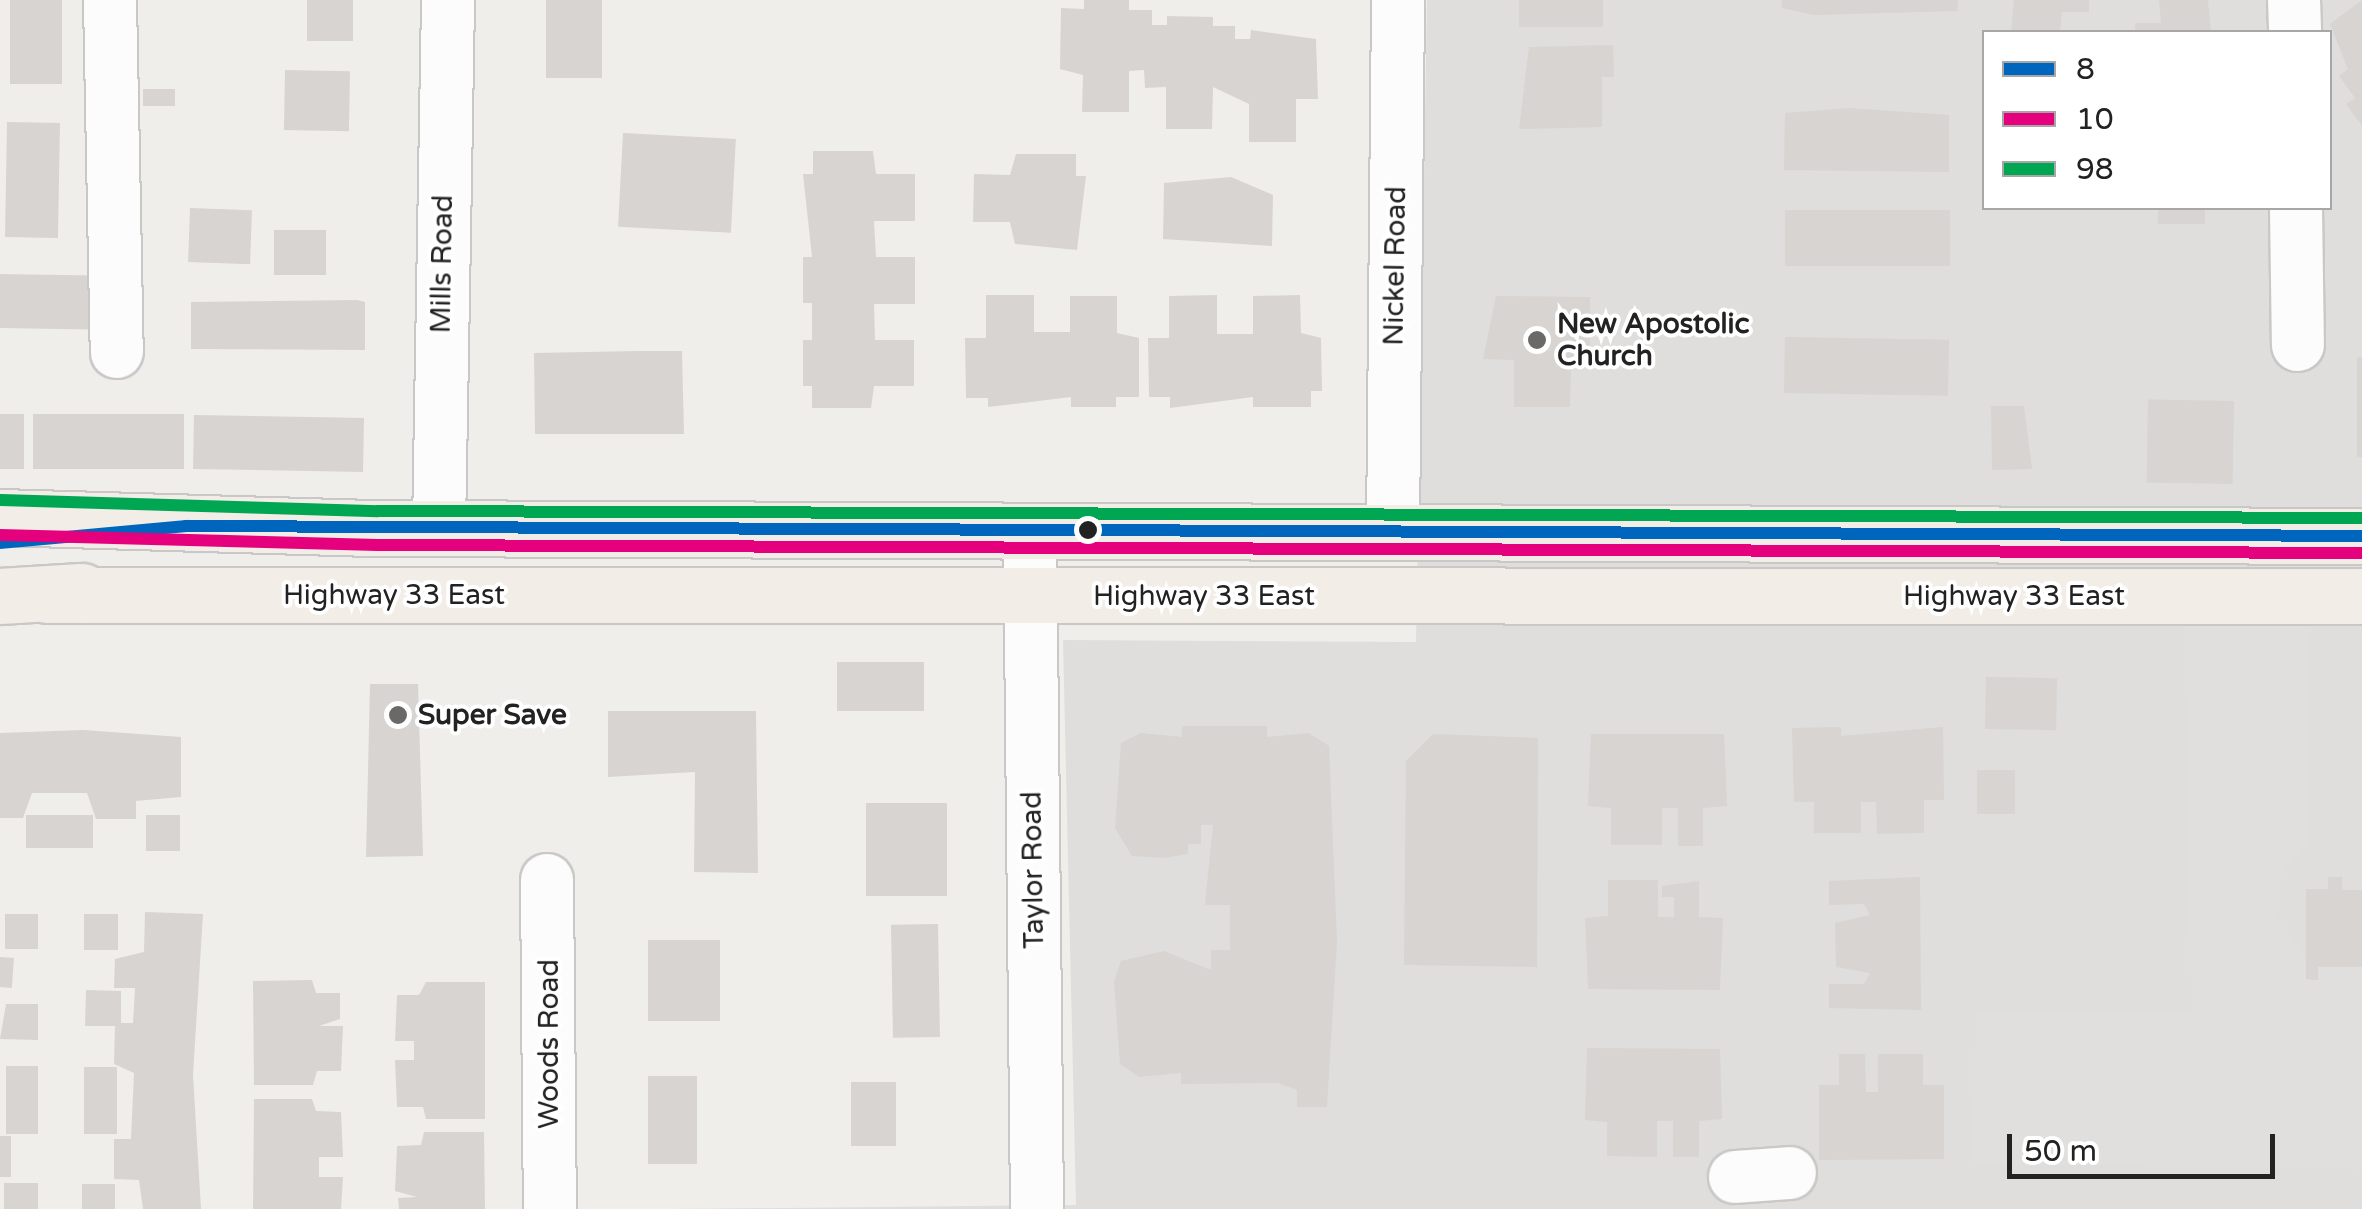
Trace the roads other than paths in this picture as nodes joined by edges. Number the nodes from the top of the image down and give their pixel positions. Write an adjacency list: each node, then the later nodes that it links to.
1 (110, 0): 8 (street)
2 (448, 0): 11 (street, Mills Road)
3 (1398, 0): 13 (street, Nickel Road)
4 (2294, 0): 5 (street)
5 (2295, 30)
6 (2296, 210): 7 (street)
7 (2298, 345)
8 (117, 352)
9 (0, 518): 10 (main road)
10 (186, 526): 11 (main road); 15 (main road)
11 (439, 528): 12 (main road); 16 (main road)
12 (1030, 530): 13 (main road); 17 (street, Taylor Road)
13 (1392, 532): 14 (main road)
14 (2362, 536)
15 (0, 543)
16 (23, 595): 17 (main road, Highway 33 East)
17 (1030, 596): 18 (main road, Highway 33 East); 23 (street, Taylor Road)
18 (2362, 596)
19 (548, 880): 22 (street, Woods Road)
20 (1790, 1173): 21 (street)
21 (1734, 1178)
22 (550, 1209)
23 (1037, 1209)

